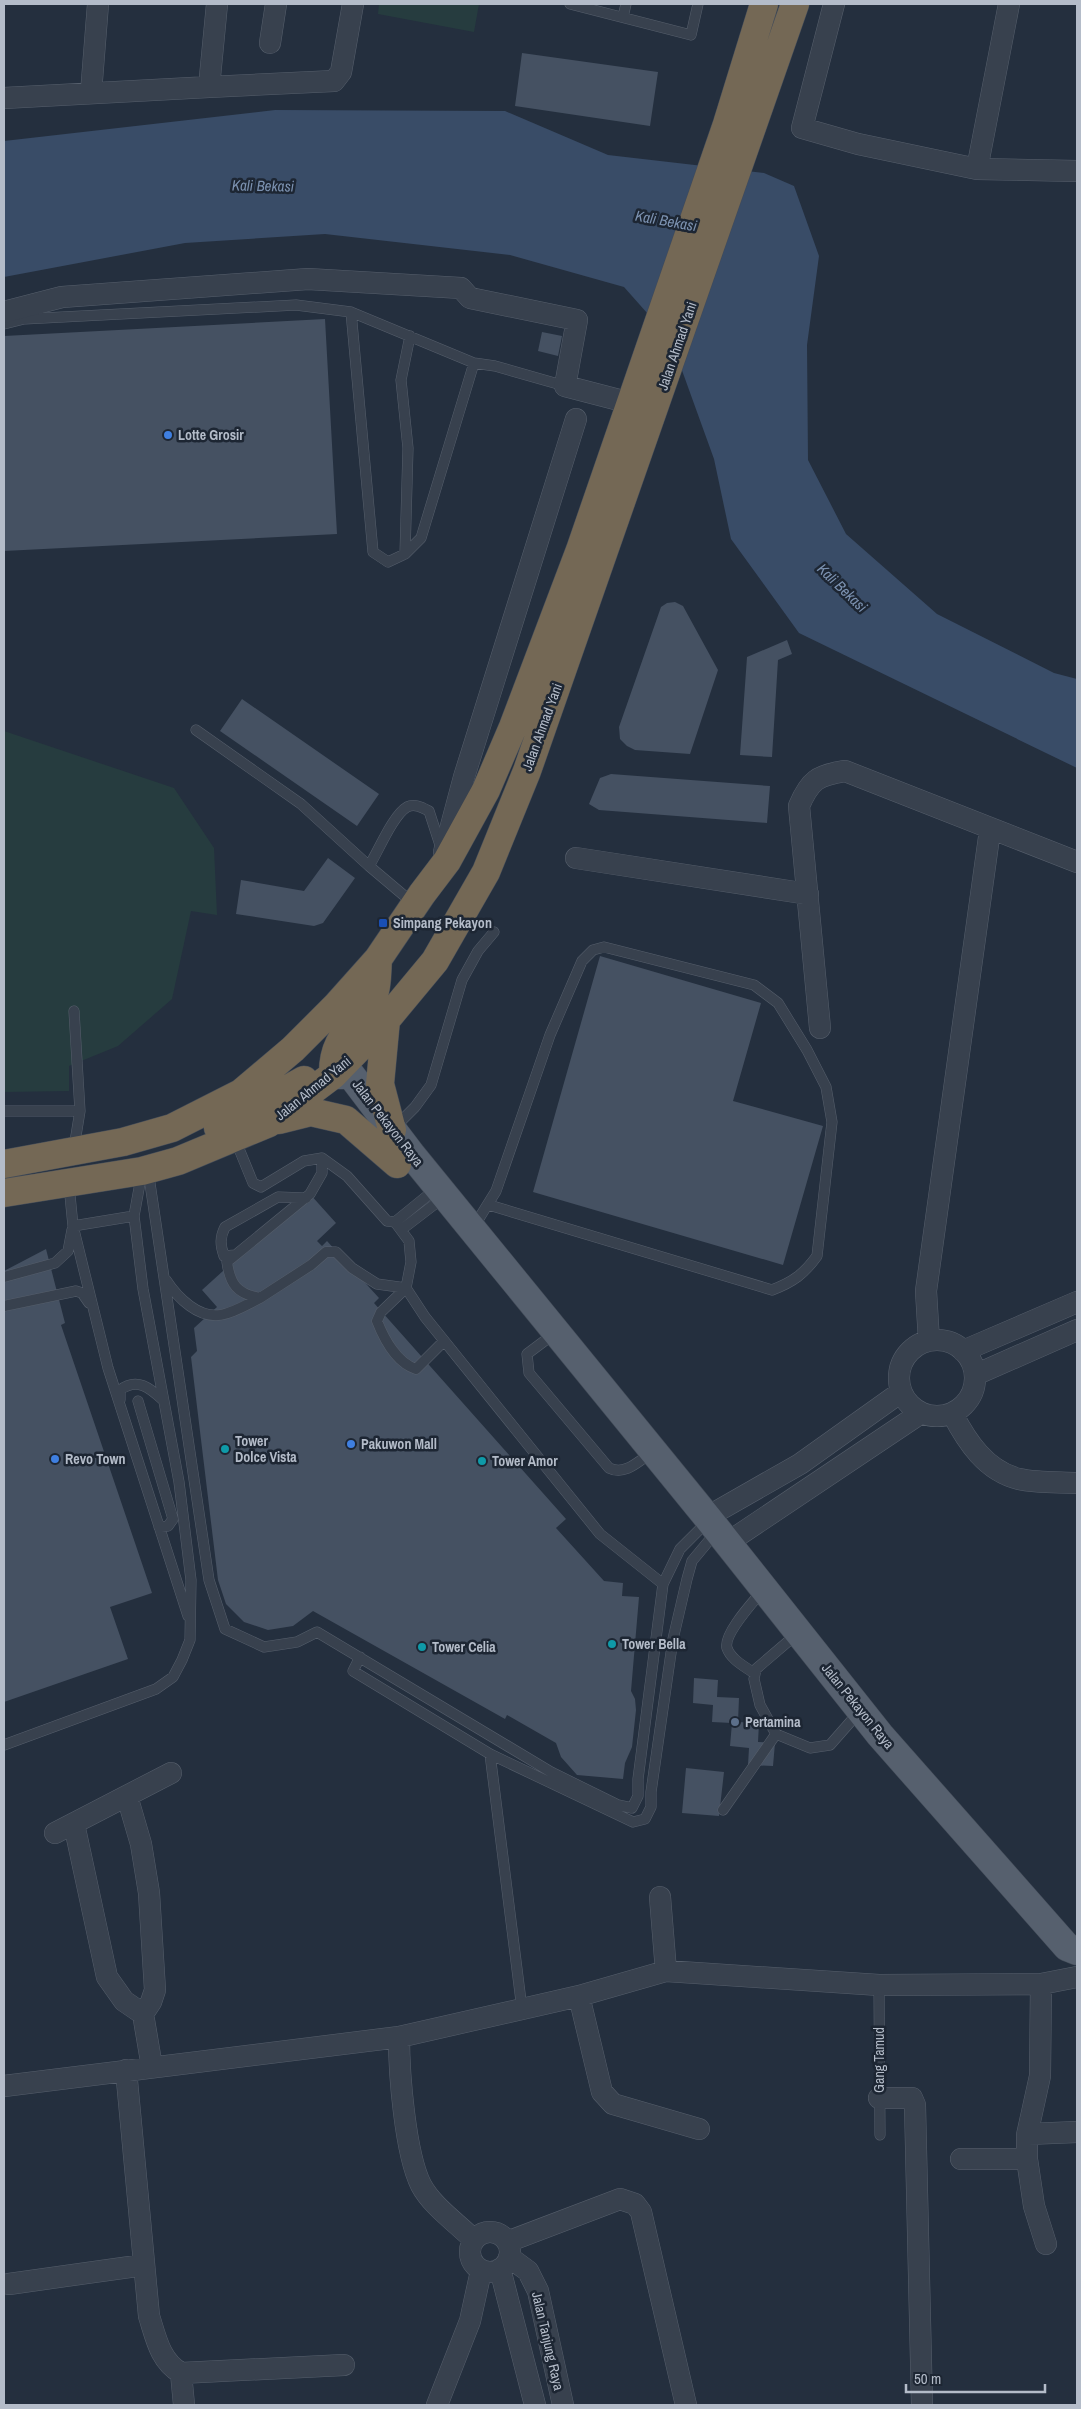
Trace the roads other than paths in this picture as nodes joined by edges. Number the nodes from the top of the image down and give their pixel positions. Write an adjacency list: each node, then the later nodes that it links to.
1 (98, 4): 16 (street)
2 (217, 4): 15 (street)
3 (276, 4): 14 (street)
4 (353, 4): 15 (street)
5 (570, 4): 13 (lane)
6 (626, 4): 13 (lane)
7 (698, 4): 13 (lane)
8 (746, 4): 25 (highway)
9 (764, 4): 18 (highway, Jalan Ahmad Yani)
10 (795, 4): 18 (highway, Jalan Ahmad Yani)
11 (834, 4): 19 (street)
12 (1009, 4): 19 (street)
13 (623, 17)
14 (270, 43)
15 (210, 87): 16 (street)
16 (90, 93): 17 (street)
17 (4, 98)
18 (738, 130): 25 (highway, Jalan Ahmad Yani)
19 (977, 169): 20 (street)
20 (1077, 171)
21 (4, 312): 27 (street)
22 (351, 312): 23 (lane); 24 (lane); 30 (lane)
23 (4, 324)
24 (410, 336): 26 (lane); 30 (lane)
25 (649, 361): 28 (highway); 38 (highway, Jalan Ahmad Yani); 42 (highway, Jalan Ahmad Yani)
26 (474, 363): 27 (lane); 30 (lane)
27 (565, 386): 28 (street)
28 (619, 400): 33 (highway)
29 (576, 419): 33 (street)
30 (405, 554)
31 (196, 730): 36 (lane)
32 (990, 830): 35 (street); 37 (street); 75 (street)
33 (443, 855): 36 (lane); 38 (highway)
34 (576, 858): 37 (street)
35 (1077, 862)
36 (369, 866): 38 (lane)
37 (808, 894): 43 (street)
38 (418, 899): 40 (highway, Jalan Ahmad Yani)
39 (494, 932): 48 (lane)
40 (378, 959): 44 (highway); 50 (highway, Jalan Ahmad Yani)
41 (74, 1011): 46 (lane)
42 (386, 1020): 44 (highway, Jalan Ahmad Yani); 48 (highway)
43 (820, 1028)
44 (333, 1075): 47 (highway, Jalan Ahmad Yani); 48 (main road, Jalan Pekayon Raya); 50 (highway); 53 (main road, Jalan Pekayon Raya)
45 (4, 1111): 46 (lane)
46 (80, 1111): 50 (lane)
47 (270, 1123): 49 (highway, Jalan Ahmad Yani); 53 (highway)
48 (392, 1130): 63 (main road, Jalan Pekayon Raya)
49 (234, 1138): 51 (lane); 54 (highway, Jalan Ahmad Yani)
50 (74, 1152): 52 (highway, Jalan Ahmad Yani)
51 (322, 1158): 57 (lane); 62 (lane)
52 (4, 1164)
53 (397, 1164): 58 (main road, Jalan Pekayon Raya)
54 (145, 1170): 55 (highway, Jalan Ahmad Yani); 60 (lane); 66 (lane)
55 (69, 1184): 56 (highway, Jalan Ahmad Yani); 61 (lane)
56 (4, 1193)
57 (306, 1198): 64 (lane); 64 (lane)
58 (431, 1200): 62 (lane); 73 (main road, Jalan Pekayon Raya)
59 (489, 1205): 59 (lane); 63 (lane)
60 (134, 1216): 61 (lane); 79 (lane)
61 (73, 1226): 65 (lane); 71 (lane)
62 (398, 1226): 67 (lane)
63 (473, 1228): 84 (main road, Jalan Pekayon Raya)
64 (235, 1255): 68 (lane)
65 (4, 1277)
66 (164, 1277): 68 (lane); 93 (lane)
67 (406, 1288): 68 (lane); 74 (lane); 74 (lane)
68 (260, 1298)
69 (1077, 1300): 76 (street)
70 (4, 1306): 71 (lane)
71 (92, 1308): 81 (lane)
72 (1077, 1330): 77 (street)
73 (555, 1333): 84 (main road, Jalan Pekayon Raya); 84 (lane)
74 (444, 1341): 89 (lane)
75 (929, 1341): 76 (street); 78 (street)
76 (963, 1351): 77 (street)
77 (975, 1375): 83 (street)
78 (901, 1392): 82 (street); 88 (street)
79 (163, 1400): 81 (lane); 86 (lane)
80 (138, 1401): 87 (lane)
81 (121, 1409): 87 (lane)
82 (921, 1413): 83 (street); 88 (street)
83 (952, 1414): 85 (street)
84 (652, 1450): 88 (main road, Jalan Pekayon Raya)
85 (1077, 1483)
86 (183, 1512): 87 (lane); 91 (lane)
87 (159, 1527): 91 (lane)
88 (715, 1528): 89 (lane); 90 (main road, Jalan Pekayon Raya); 98 (lane)
89 (663, 1584): 93 (lane)
90 (764, 1588): 92 (main road, Jalan Pekayon Raya); 94 (lane)
91 (191, 1624): 97 (lane)
92 (799, 1632): 94 (lane); 95 (main road, Jalan Pekayon Raya)
93 (360, 1657): 98 (lane)
94 (755, 1674): 96 (lane)
95 (861, 1711): 96 (lane); 105 (main road, Jalan Pekayon Raya)
96 (776, 1734): 101 (lane)
97 (4, 1745)
98 (490, 1754): 111 (lane)
99 (170, 1773): 100 (street)
100 (128, 1796): 102 (street); 112 (street)
101 (723, 1810)
102 (74, 1824): 103 (street); 112 (street)
103 (55, 1834)
104 (660, 1897): 106 (street)
105 (1077, 1952)
106 (666, 1971): 109 (street); 110 (street)
107 (1077, 1977): 108 (street)
108 (1041, 1984): 109 (street); 120 (street)
109 (879, 1986): 117 (lane, Gang Tamud)
110 (578, 1996): 111 (street); 118 (street)
111 (522, 2009): 113 (street)
112 (143, 2014): 114 (street)
113 (400, 2037): 114 (street); 124 (street)
114 (152, 2067): 115 (street)
115 (126, 2070): 116 (street); 127 (street)
116 (4, 2086)
117 (879, 2098): 121 (lane, Gang Tamud); 136 (street)
118 (699, 2130)
119 (1077, 2132): 120 (street)
120 (1028, 2134): 123 (street)
121 (880, 2135)
122 (961, 2159): 123 (street)
123 (1026, 2159): 125 (street)
124 (474, 2240): 126 (street); 126 (street)
125 (1046, 2244)
126 (499, 2260): 132 (street); 133 (street, Jalan Tanjung Raya); 134 (street, Jalan Tanjung Raya); 135 (street)
127 (144, 2265): 128 (street); 130 (street)
128 (9, 2284)
129 (344, 2365): 130 (street)
130 (181, 2373): 131 (street)
131 (184, 2405)
132 (437, 2405)
133 (535, 2405)
134 (563, 2405)
135 (686, 2405)
136 (922, 2405)

